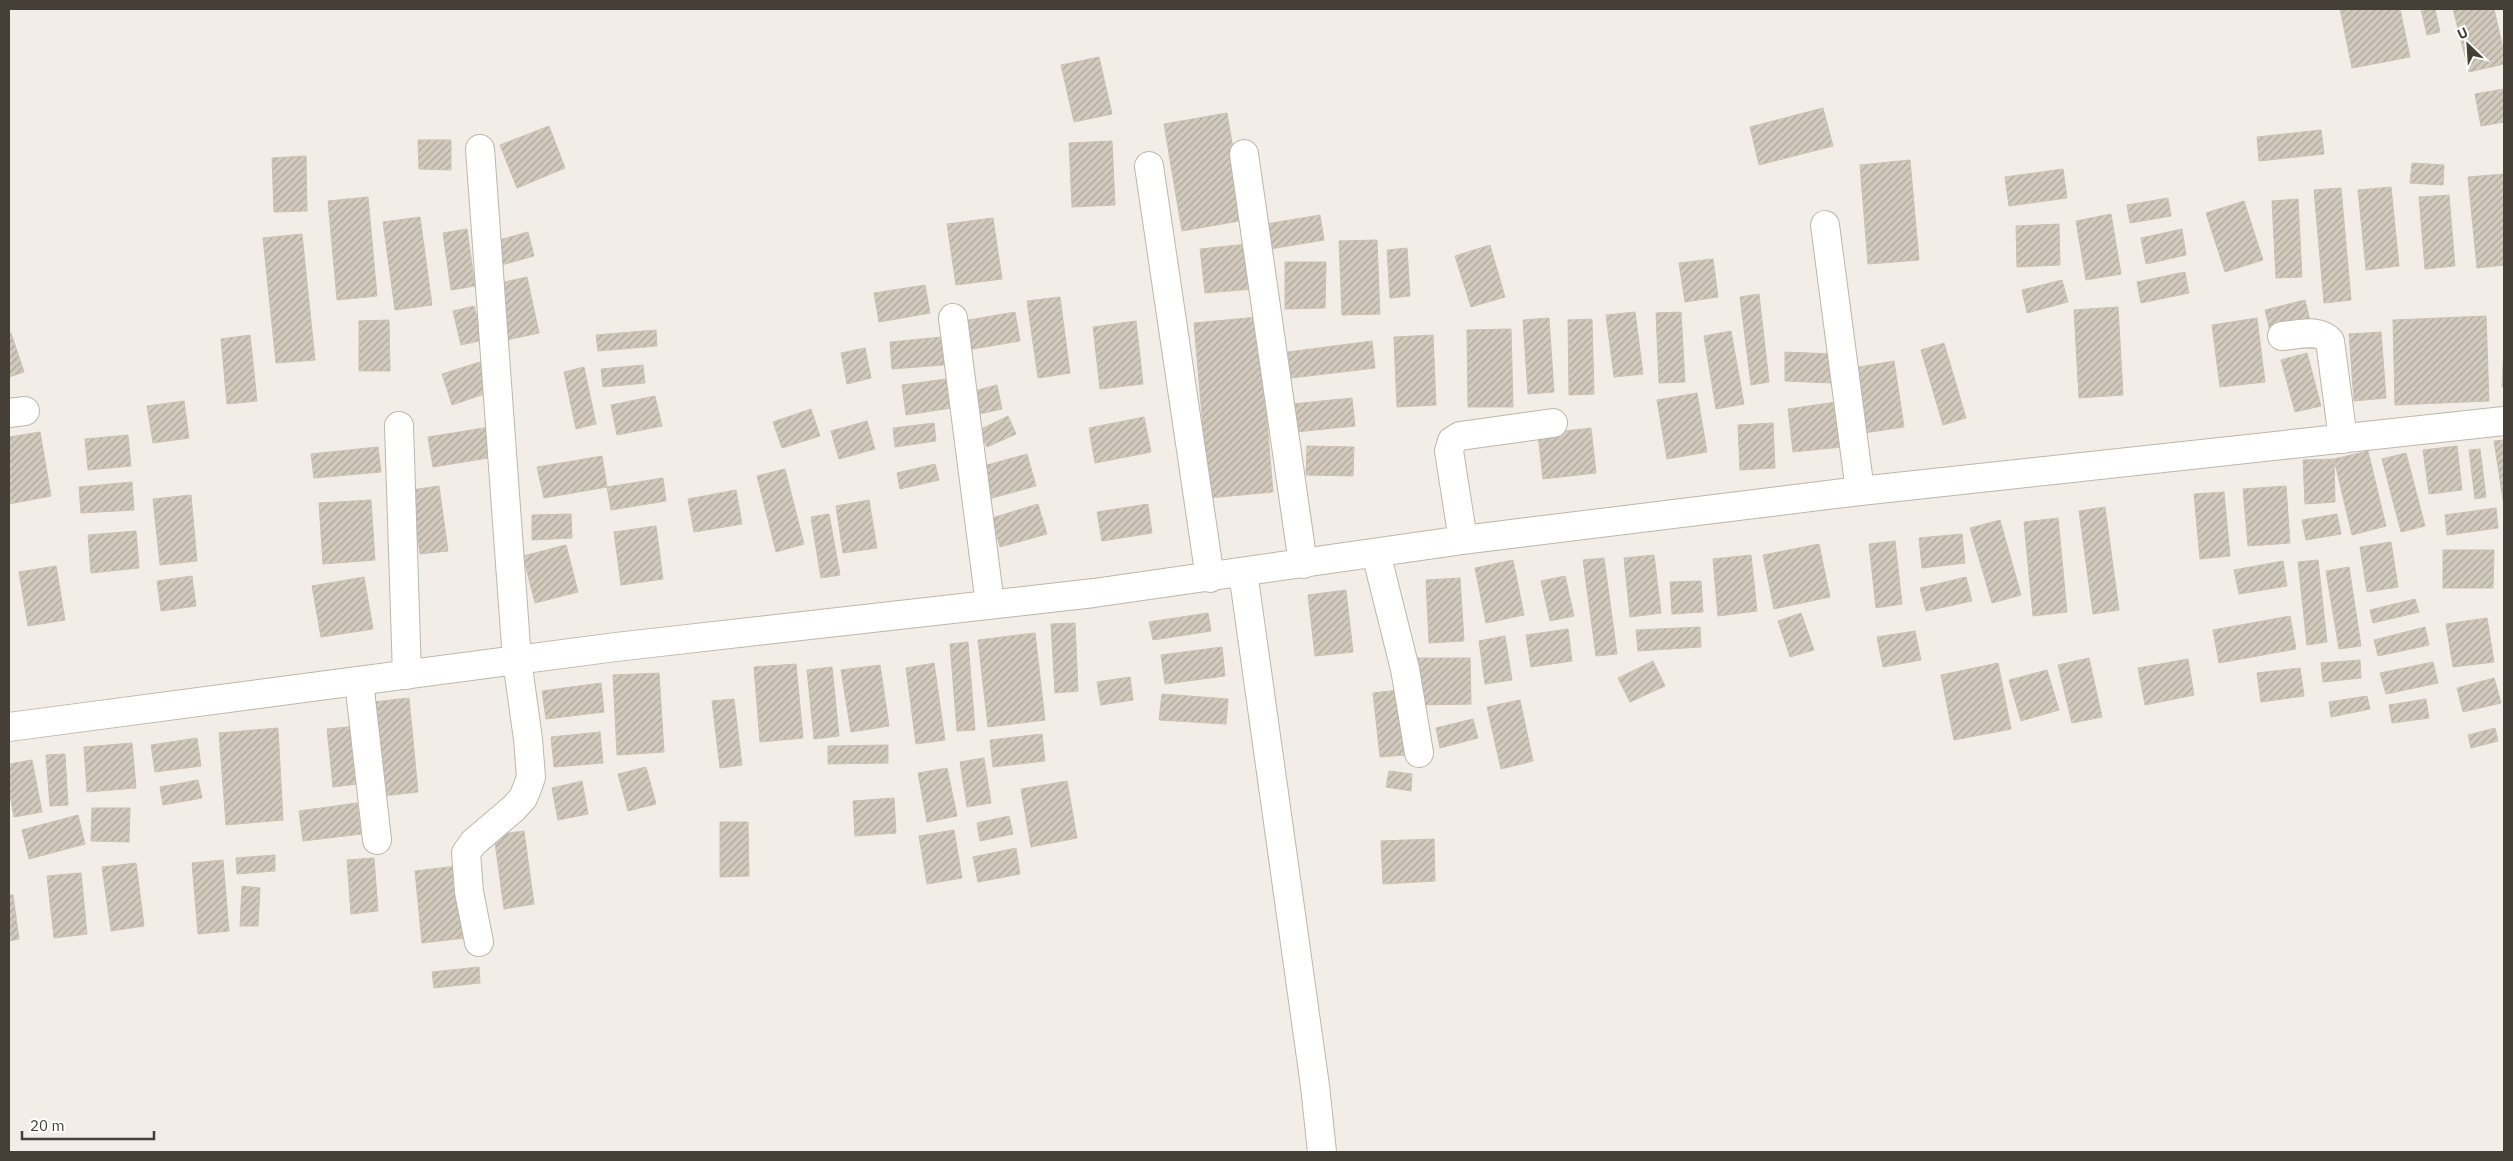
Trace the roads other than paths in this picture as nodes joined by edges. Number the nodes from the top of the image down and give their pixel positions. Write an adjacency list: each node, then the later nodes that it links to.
1 (480, 149): 18 (street)
2 (1244, 154): 14 (street)
3 (1148, 166): 16 (street)
4 (1825, 225): 11 (street)
5 (953, 318): 17 (street)
6 (2282, 336): 10 (street)
7 (2504, 421): 10 (street)
8 (1553, 423): 12 (street)
9 (399, 426): 19 (street)
10 (2343, 439): 11 (street)
11 (1860, 490): 12 (street)
12 (1463, 540): 13 (street)
13 (1376, 552): 14 (street); 22 (street)
14 (1303, 564): 15 (street)
15 (1242, 572): 16 (street); 25 (street)
16 (1210, 578): 17 (street)
17 (990, 604): 18 (street)
18 (517, 660): 19 (street); 24 (street)
19 (407, 675): 20 (street)
20 (359, 681): 21 (street); 23 (street)
21 (9, 727)
22 (1419, 753)
23 (377, 840)
24 (479, 942)
25 (1322, 1152)

